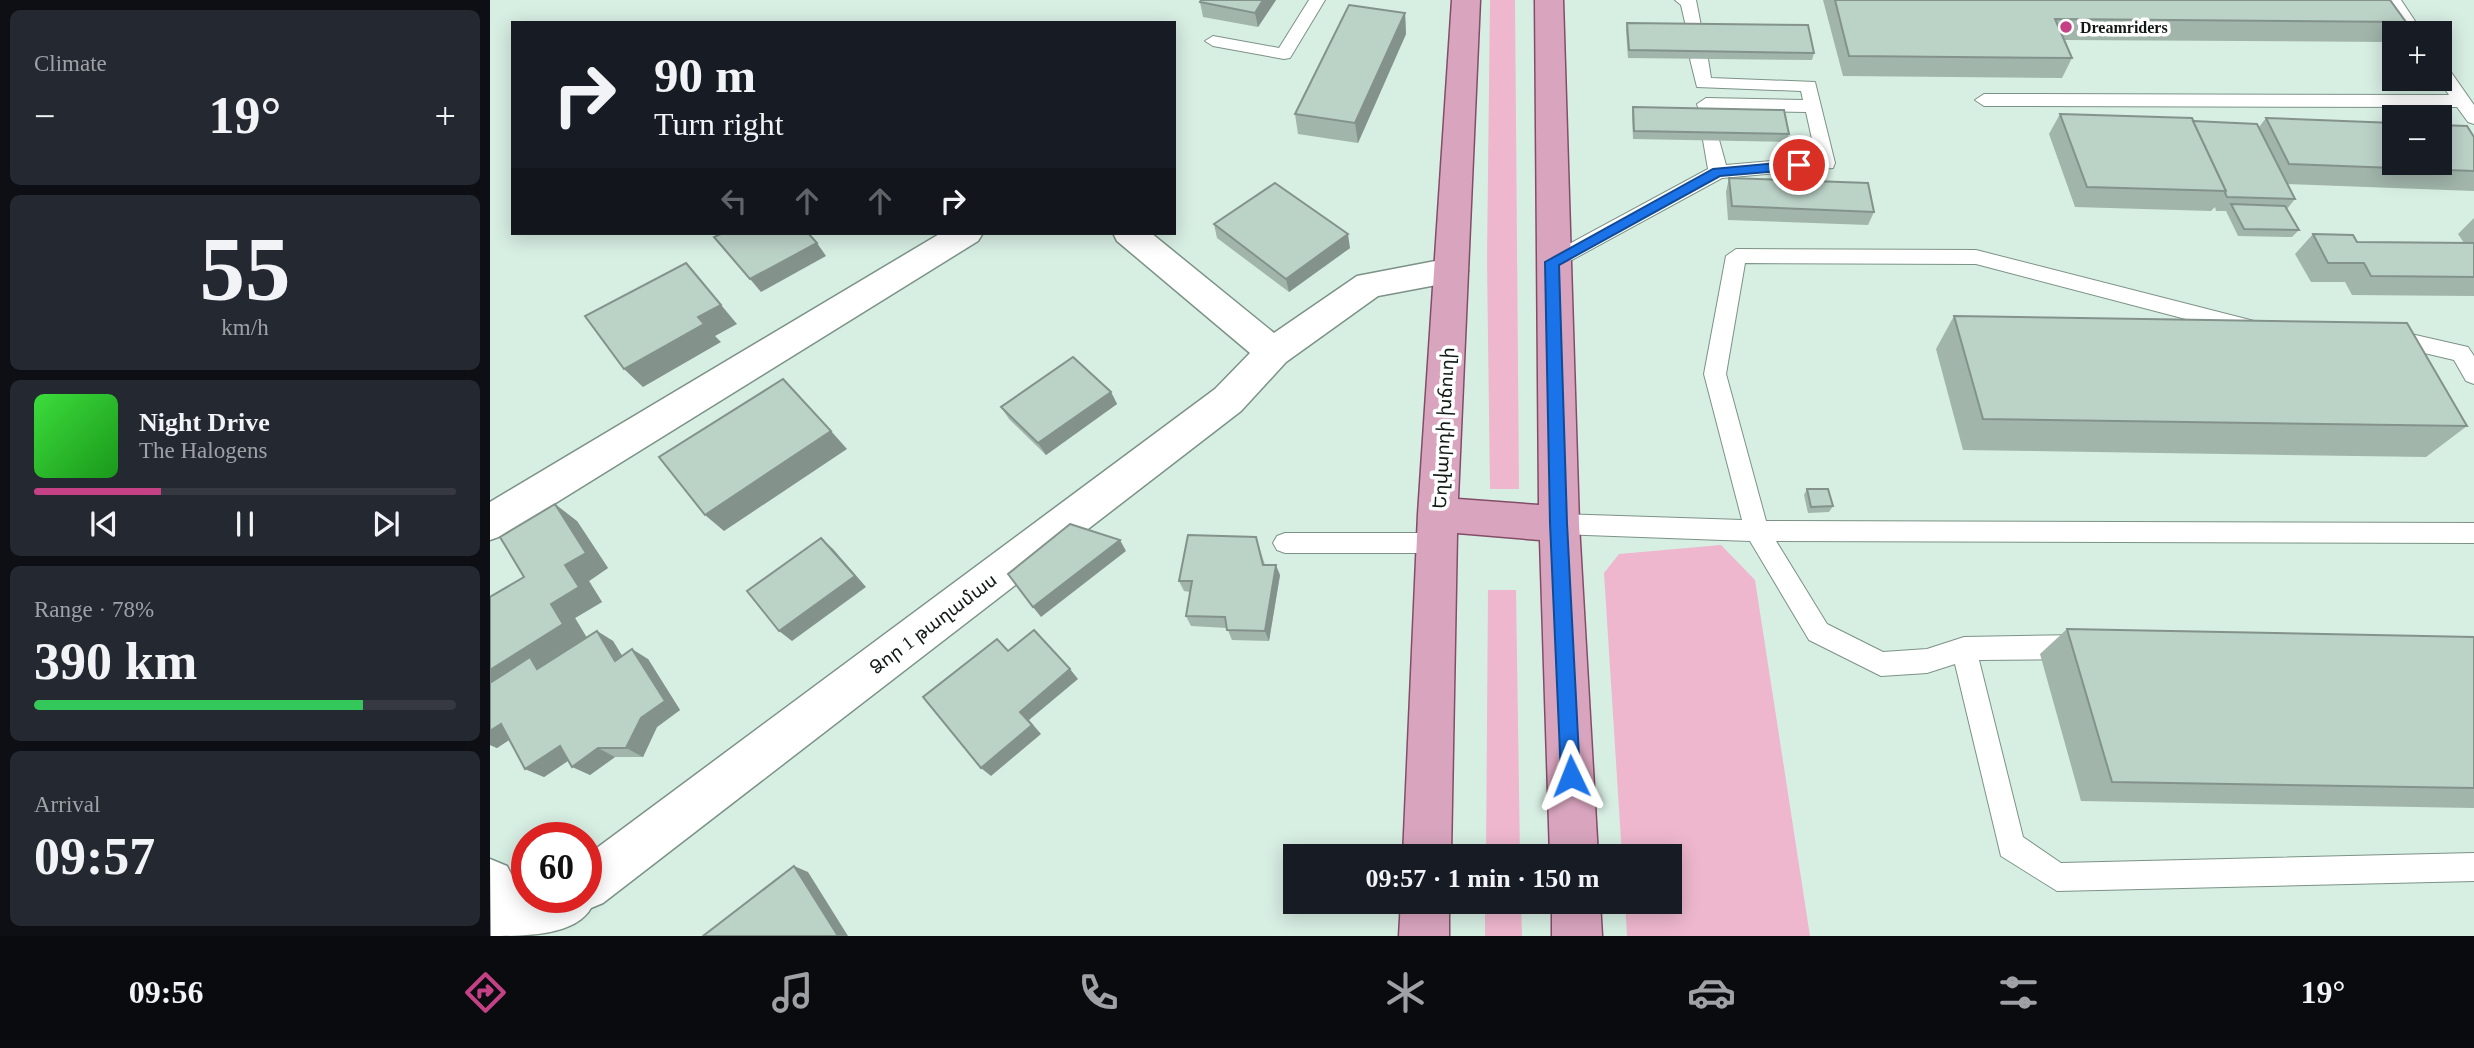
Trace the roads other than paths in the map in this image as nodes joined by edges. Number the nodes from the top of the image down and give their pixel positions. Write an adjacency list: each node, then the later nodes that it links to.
1 (1317, 0): 8 (lane)
2 (1466, 0): 21 (main road, Եղվարդի խճուղի)
3 (1549, 0): 20 (main road)
4 (1684, 0): 7 (lane)
5 (2393, 0): 6 (lane)
6 (2408, 21)
7 (1694, 31)
8 (1213, 41)
9 (1699, 59): 13 (lane)
10 (2452, 86): 12 (lane)
11 (1984, 100): 12 (lane)
12 (2462, 101): 15 (lane)
13 (1813, 106): 14 (lane); 17 (lane)
14 (1708, 116)
15 (2474, 118)
16 (1712, 140): 17 (lane)
17 (1718, 172): 20 (lane)
18 (962, 235): 26 (street)
19 (1131, 235): 24 (street)
20 (1552, 262): 27 (main road)
21 (1451, 271): 24 (street, Ձոր 1 թաղամաս); 28 (main road, Եղվարդի խճուղի)
22 (2267, 328): 29 (lane)
23 (2362, 335): 25 (lane)
24 (1273, 352): 37 (street, Ձոր 1 թաղամաս)
25 (2474, 374)
26 (490, 523)
27 (1559, 523): 28 (main road); 29 (lane); 35 (main road)
28 (1438, 528): 31 (lane); 34 (main road, Եղվարդի խճուղի)
29 (1757, 531): 30 (lane); 33 (lane)
30 (2474, 533)
31 (1285, 543)
32 (2102, 647): 33 (lane)
33 (1964, 649): 36 (lane)
34 (1427, 844)
35 (1573, 844)
36 (2474, 867)
37 (602, 874)
38 (490, 883): 42 (street)
39 (550, 913): 42 (street)
40 (1425, 914): 43 (main road)
41 (1576, 914): 44 (main road)
42 (519, 936)
43 (1424, 936)
44 (1577, 936)

